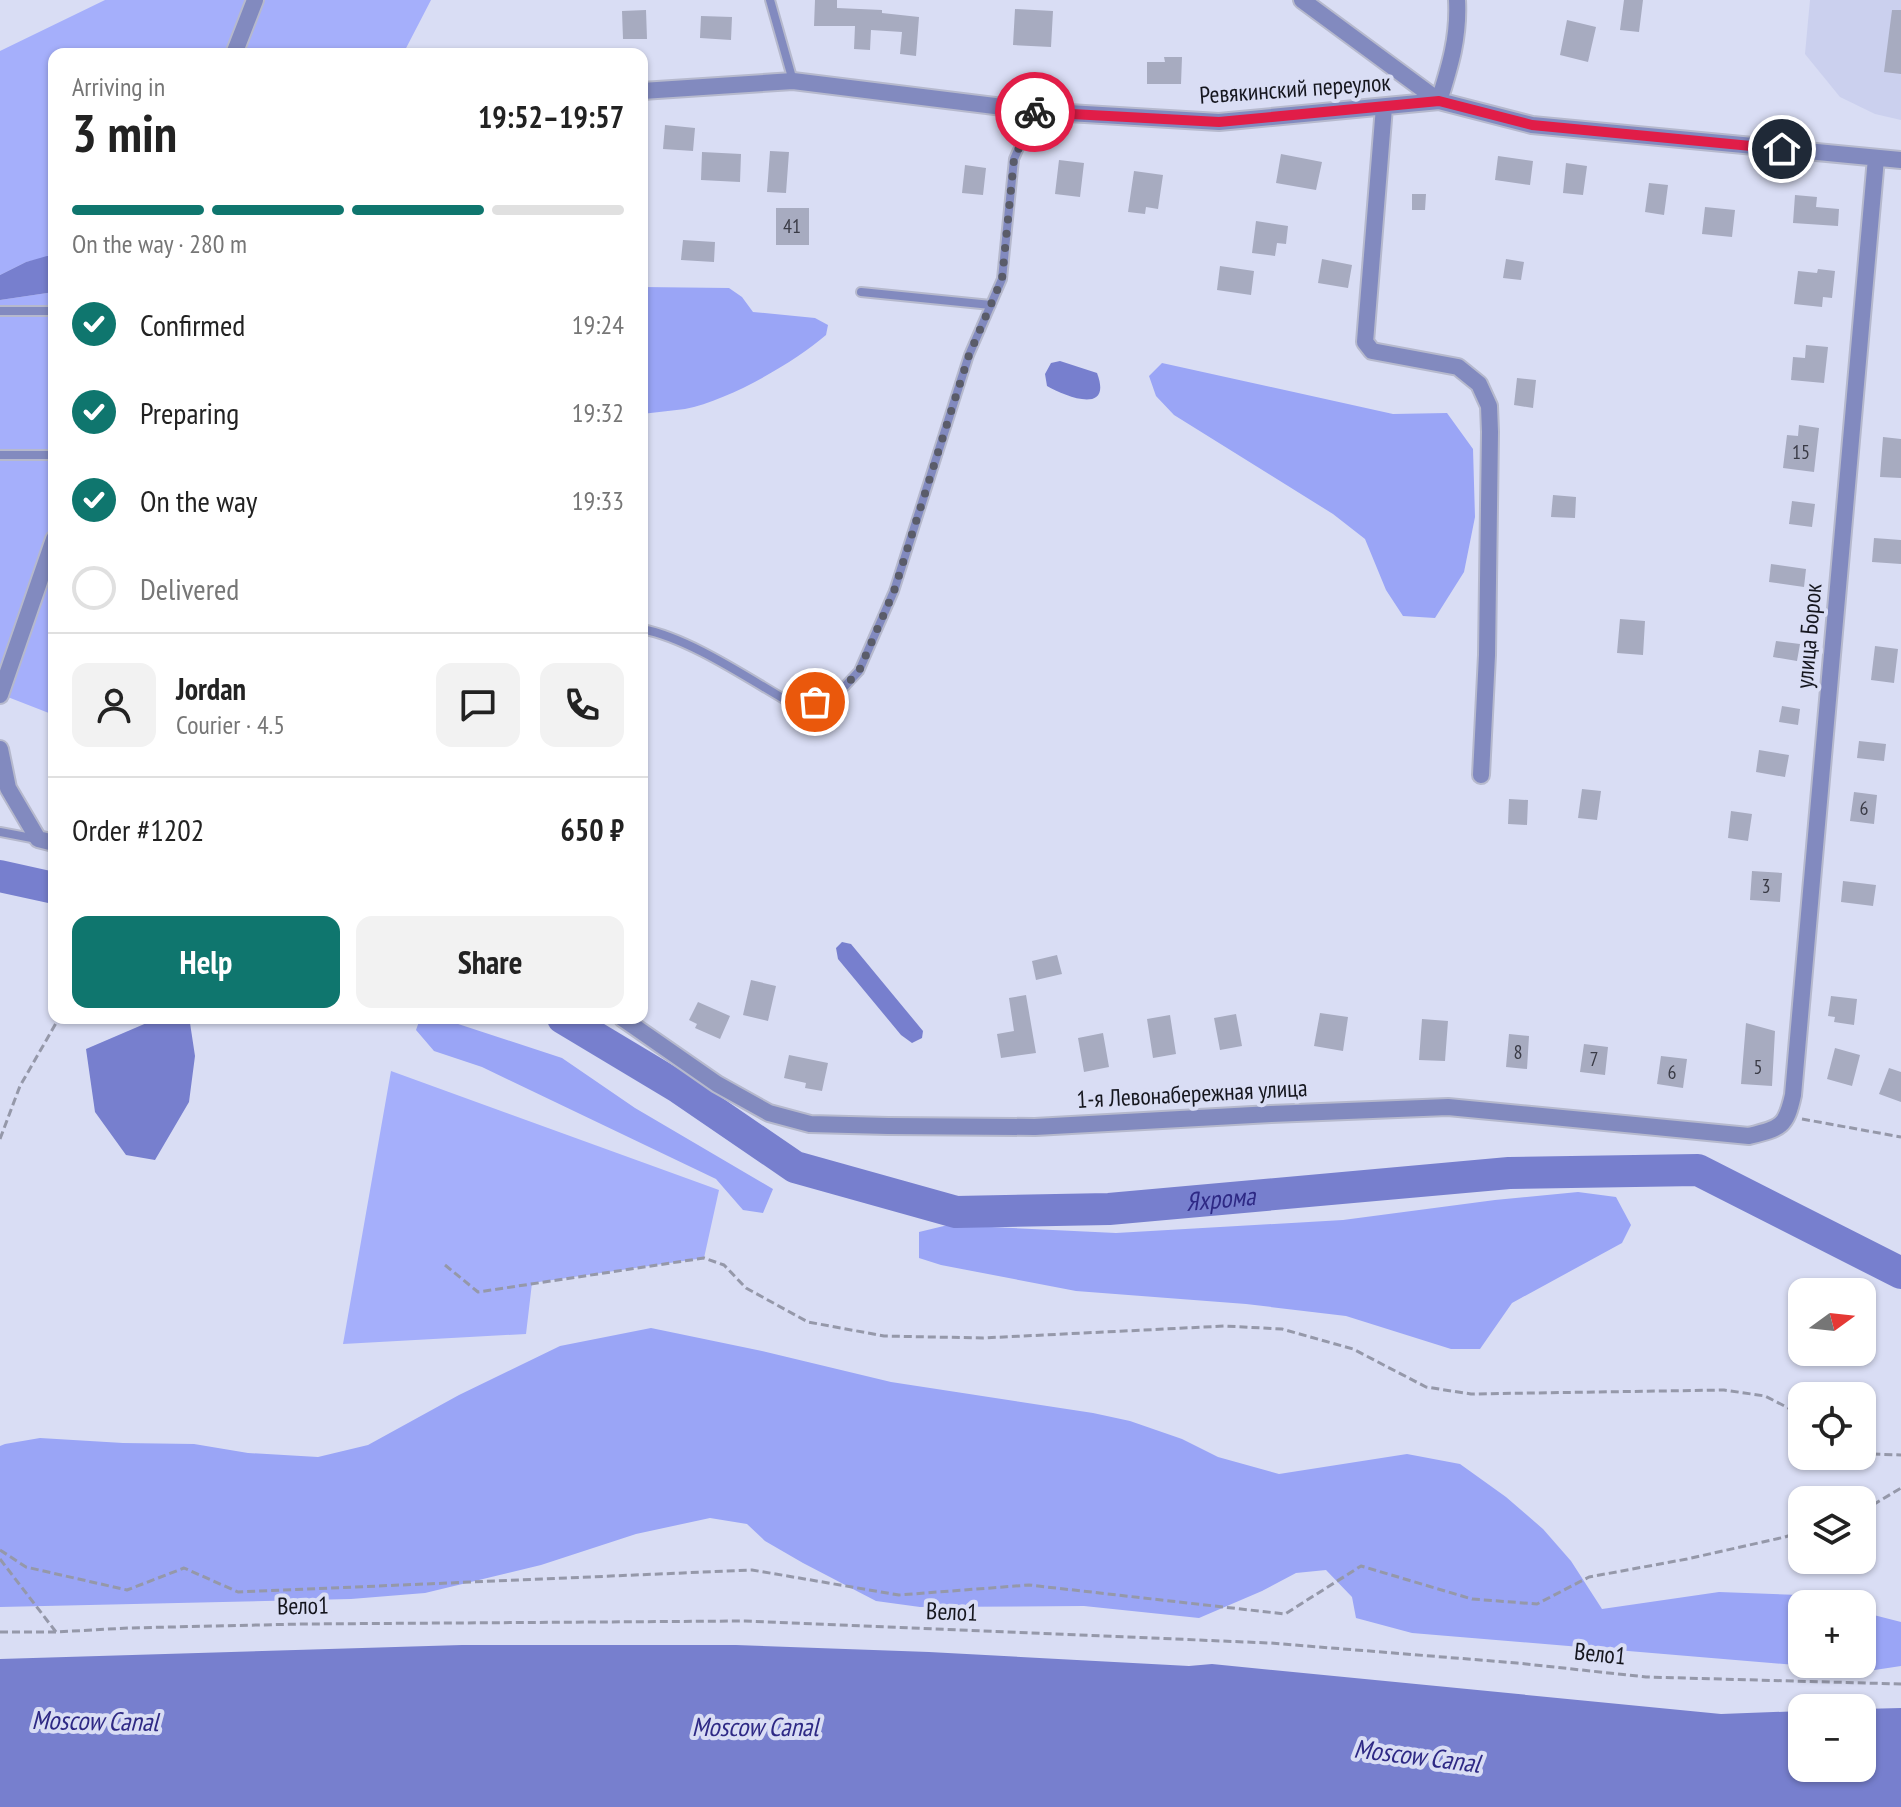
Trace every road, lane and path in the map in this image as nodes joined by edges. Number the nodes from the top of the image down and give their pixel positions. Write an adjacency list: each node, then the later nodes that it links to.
1 (255, 0): 5 (street)
2 (770, 0): 6 (lane)
3 (1302, 0): 8 (street)
4 (1457, 0): 8 (street)
5 (236, 48)
6 (793, 81): 7 (street, Ревякинский переулок); 10 (street, Ревякинский переулок)
7 (648, 91)
8 (1439, 101): 9 (street, Ревякинский переулок); 11 (street, Ревякинский переулок)
9 (1384, 107): 10 (street, Ревякинский переулок); 23 (street)
10 (1035, 111): 14 (lane)
11 (1876, 158): 12 (street, Ревякинский переулок); 28 (street, улица Борок)
12 (1901, 160)
13 (861, 292): 14 (lane)
14 (991, 305): 20 (lane)
15 (0, 311): 16 (lane)
16 (48, 311)
17 (0, 455): 18 (lane)
18 (48, 455)
19 (48, 556): 21 (street)
20 (648, 631)
21 (0, 695)
22 (0, 749): 25 (street)
23 (1481, 775)
24 (0, 832): 25 (lane)
25 (46, 841)
26 (56, 1024): 30 (path)
27 (631, 1024): 28 (street, 1-я Левонабережная улица)
28 (1789, 1117): 29 (path)
29 (1901, 1137)
30 (0, 1139)
31 (445, 1265): 32 (path)
32 (1788, 1408)
33 (1876, 1454): 34 (path)
34 (1901, 1455)
35 (1901, 1488): 36 (path)
36 (1876, 1503)
37 (1788, 1536): 38 (path)
38 (0, 1550)
39 (0, 1559): 41 (path)
40 (0, 1632): 41 (path, Вело1)
41 (56, 1632): 42 (path, Вело1)
42 (1901, 1684)

